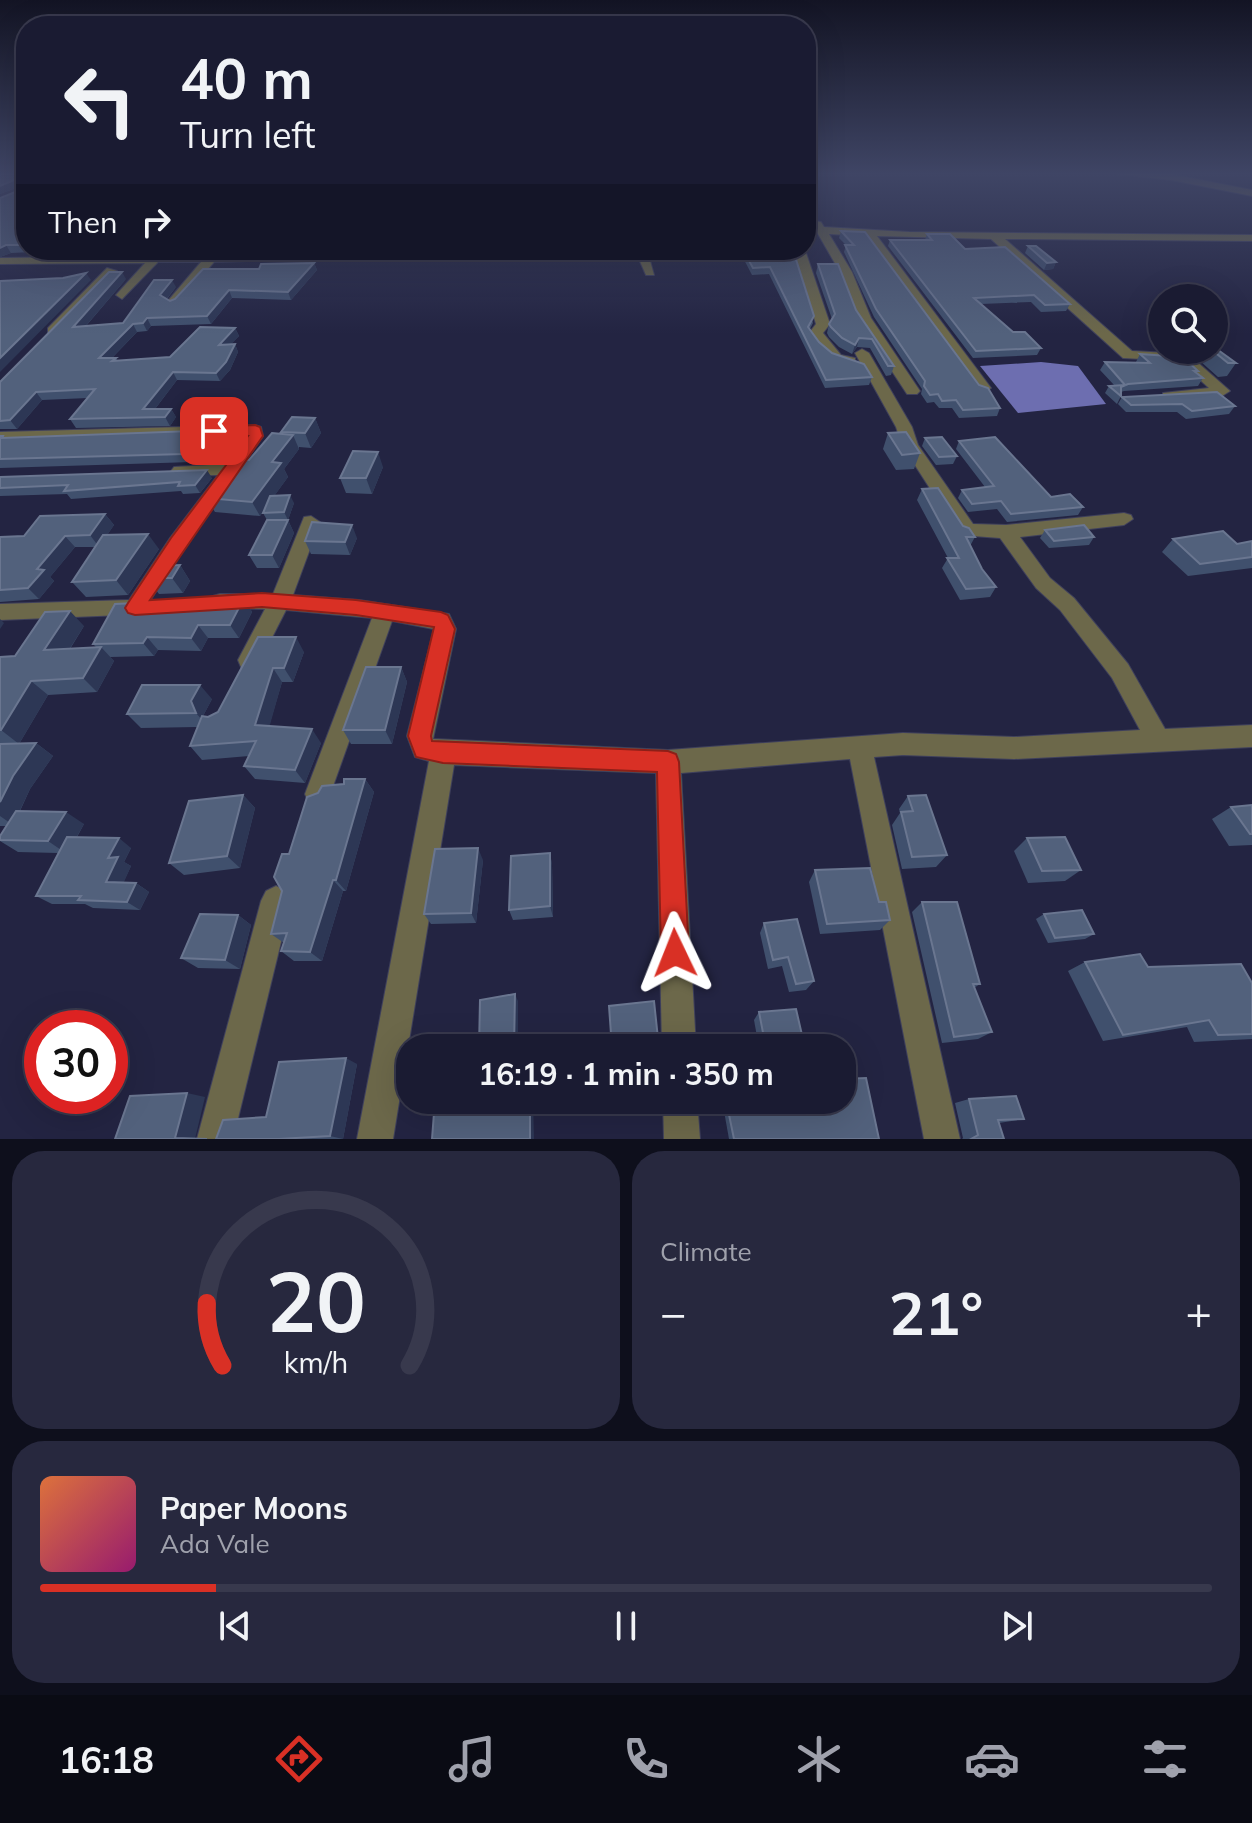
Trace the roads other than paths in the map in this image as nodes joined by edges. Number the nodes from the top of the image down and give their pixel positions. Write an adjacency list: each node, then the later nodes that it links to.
1 (819, 227): 2 (street)
2 (821, 230): 3 (street); 16 (street)
3 (868, 232): 4 (street); 15 (street)
4 (993, 235): 5 (street); 17 (street)
5 (1252, 238)
6 (121, 260): 14 (street)
7 (154, 260): 12 (street)
8 (209, 260): 13 (street)
9 (645, 260): 11 (street)
10 (802, 260): 23 (street)
11 (650, 272)
12 (122, 295)
13 (173, 302)
14 (44, 341)
15 (983, 388)
16 (912, 391)
17 (1154, 398)
18 (0, 437): 19 (street)
19 (232, 469): 20 (street); 27 (street)
20 (161, 472)
21 (1124, 519): 23 (street)
22 (311, 522): 24 (street)
23 (1006, 532): 32 (street)
24 (280, 601): 25 (street); 29 (street); 30 (street)
25 (198, 604)
26 (166, 606): 27 (street)
27 (135, 608): 28 (street)
28 (0, 612)
29 (385, 612): 34 (street); 36 (street)
30 (239, 678)
31 (1252, 736): 32 (street)
32 (1158, 741): 33 (street)
33 (860, 749): 35 (street); 43 (street)
34 (443, 753): 35 (street); 41 (street)
35 (668, 762): 38 (street)
36 (318, 794)
37 (276, 901): 40 (street)
38 (678, 1034)
39 (681, 1114): 42 (street)
40 (215, 1139)
41 (375, 1139)
42 (682, 1139)
43 (942, 1139)

